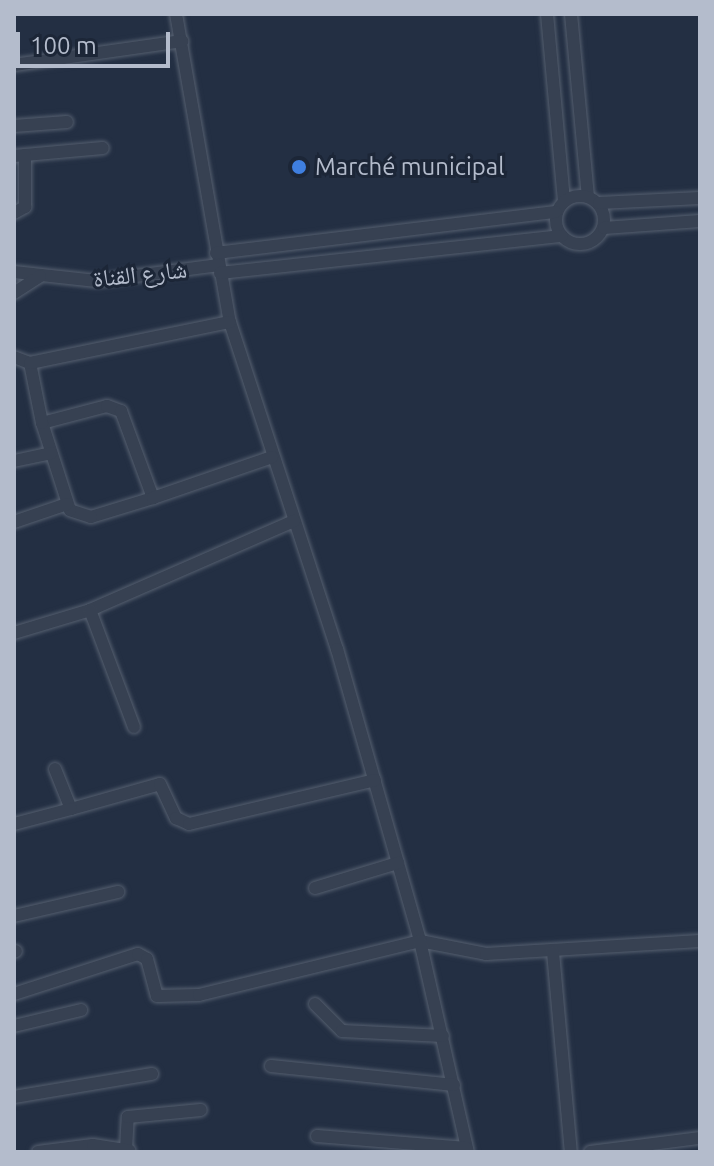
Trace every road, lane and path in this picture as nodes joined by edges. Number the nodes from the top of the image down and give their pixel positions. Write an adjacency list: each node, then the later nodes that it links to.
1 (176, 14): 4 (street)
2 (547, 14): 12 (street)
3 (571, 14): 11 (street)
4 (182, 41): 5 (street); 17 (street)
5 (14, 65)
6 (67, 122): 7 (street)
7 (14, 126)
8 (103, 148): 9 (street)
9 (19, 156): 13 (street)
10 (700, 198): 11 (street)
11 (594, 200): 12 (street); 15 (street)
12 (560, 206): 16 (street); 17 (street)
13 (14, 213)
14 (700, 221): 15 (street)
15 (604, 228): 16 (street)
16 (562, 236): 17 (street)
17 (218, 264): 19 (street, شارع القناة); 21 (street)
18 (14, 272): 19 (street, شارع القناة)
19 (40, 276): 20 (street)
20 (14, 293)
21 (230, 322): 23 (street); 26 (street)
22 (14, 357): 23 (street)
23 (30, 363): 24 (street)
24 (42, 423): 25 (street); 28 (street)
25 (51, 453): 27 (street); 29 (street)
26 (272, 457): 28 (street); 30 (street)
27 (14, 461)
28 (153, 498): 29 (street)
29 (67, 504): 31 (street)
30 (294, 521): 32 (street); 36 (street)
31 (14, 522)
32 (90, 610): 33 (street); 34 (street)
33 (14, 633)
34 (134, 727)
35 (55, 769): 37 (street)
36 (375, 780): 37 (street); 39 (street)
37 (71, 809): 38 (street)
38 (14, 824)
39 (398, 863): 40 (street); 43 (street)
40 (315, 888)
41 (118, 892): 42 (street)
42 (14, 916)
43 (420, 941): 45 (street); 46 (street); 50 (street)
44 (700, 941): 45 (street)
45 (553, 952): 61 (street)
46 (14, 994)
47 (315, 1004): 50 (street)
48 (81, 1010): 49 (street)
49 (14, 1026)
50 (443, 1036): 53 (street)
51 (271, 1066): 53 (street)
52 (152, 1074): 54 (street)
53 (454, 1085): 58 (street)
54 (14, 1097)
55 (201, 1110): 59 (street)
56 (317, 1136): 58 (street)
57 (700, 1138): 62 (street)
58 (468, 1150)
59 (129, 1151): 60 (street)
60 (38, 1152)
61 (571, 1152)
62 (590, 1152)

